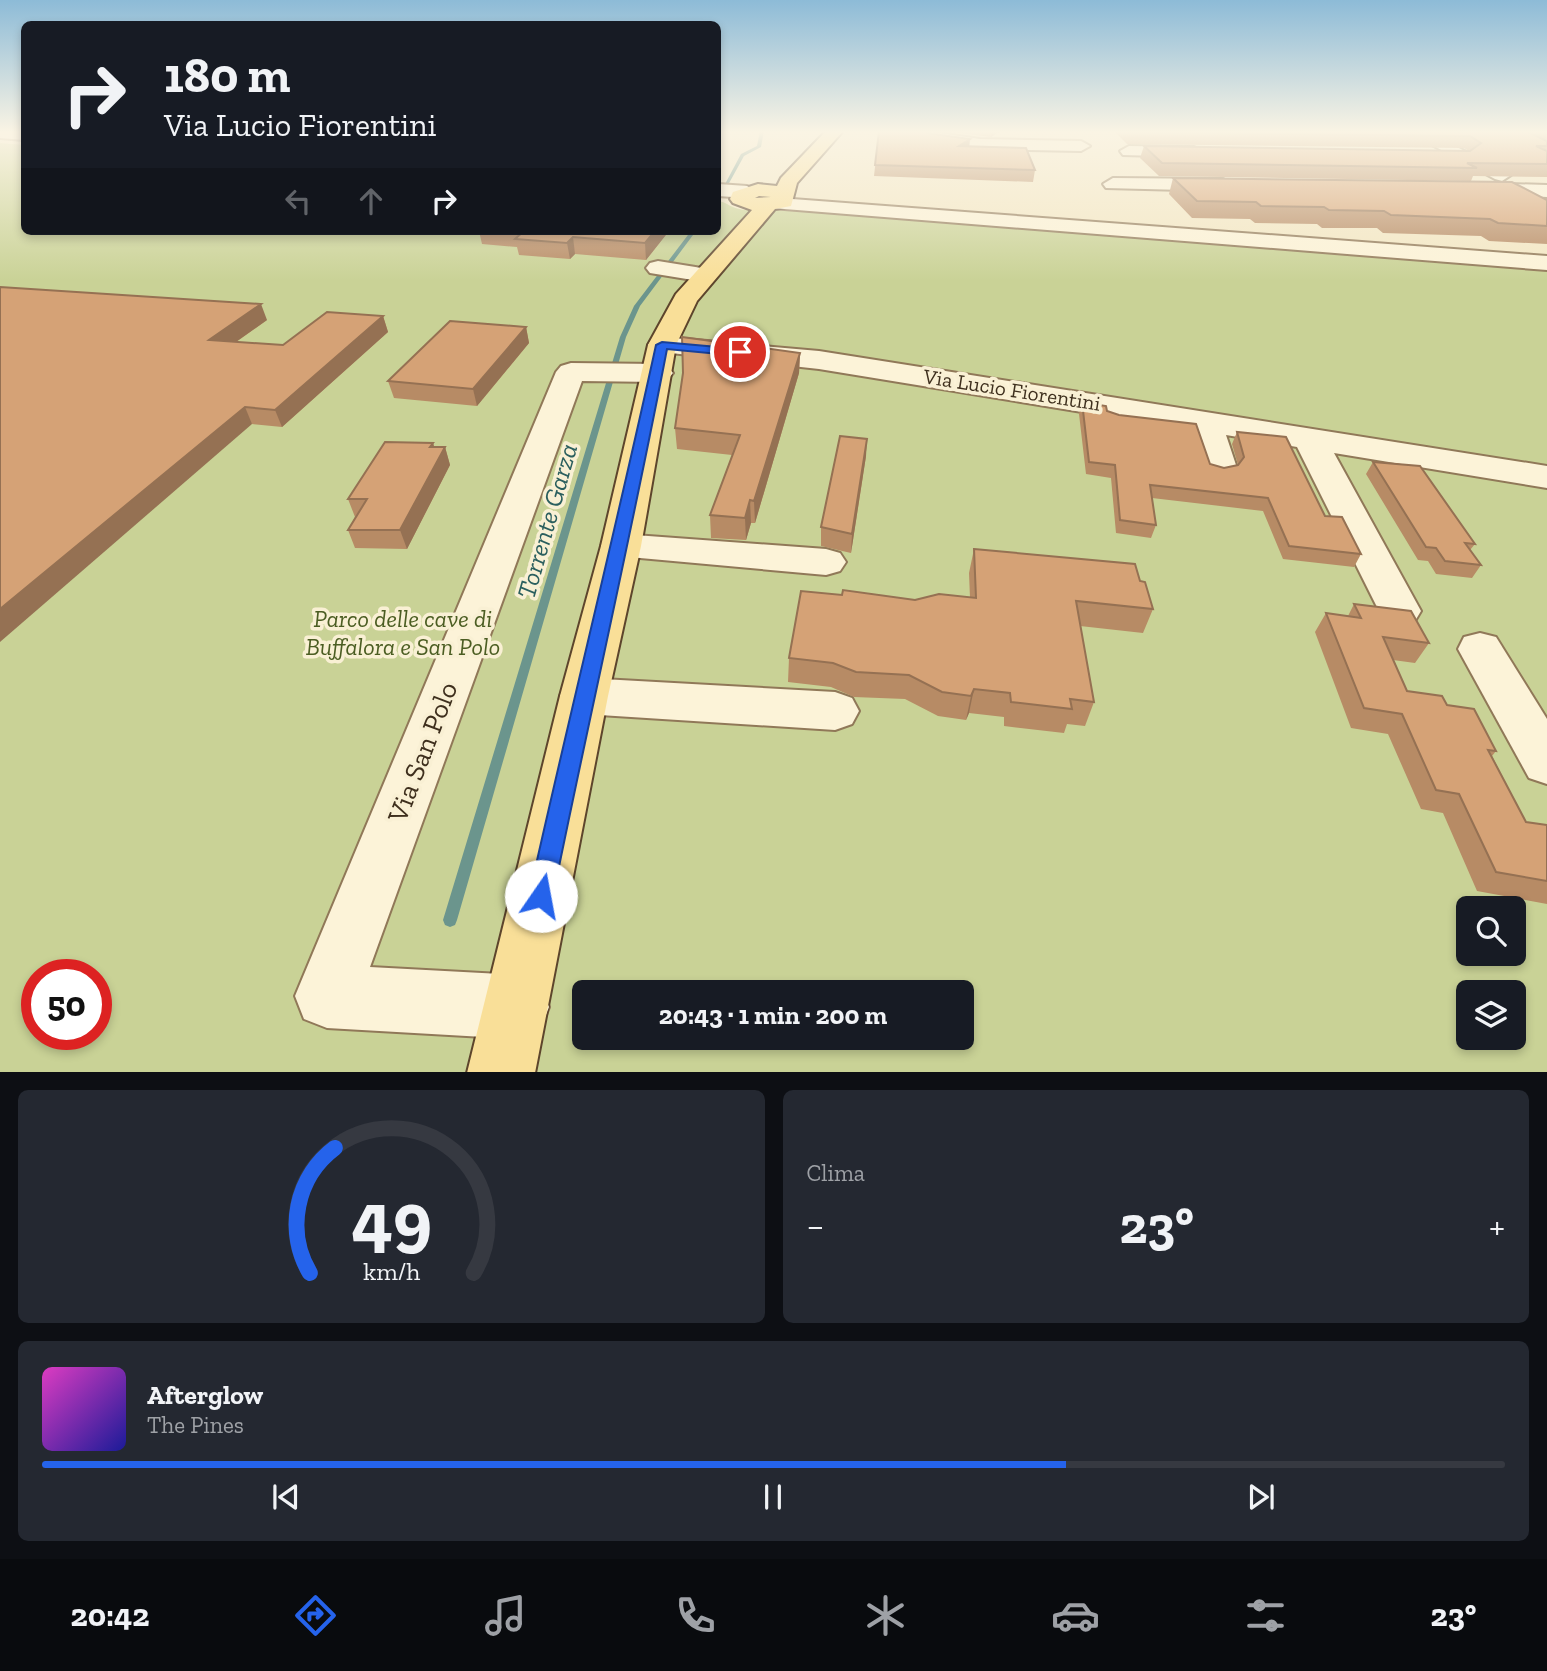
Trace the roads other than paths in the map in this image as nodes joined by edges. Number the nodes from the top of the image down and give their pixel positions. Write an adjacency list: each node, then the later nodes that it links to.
1 (772, 181): 12 (main road)
2 (789, 181): 12 (main road)
3 (1111, 181): 14 (street)
4 (1146, 181): 6 (street)
5 (1519, 181): 9 (street)
6 (1236, 186)
7 (1454, 189): 8 (street)
8 (1508, 190): 9 (street); 13 (street)
9 (1539, 190)
10 (721, 191): 12 (street)
11 (721, 197): 12 (street)
12 (764, 198): 14 (street); 18 (main road)
13 (1547, 210)
14 (1140, 216): 15 (street); 16 (street)
15 (1547, 254)
16 (1547, 263)
17 (667, 269): 18 (street)
18 (705, 275): 19 (main road)
19 (644, 356): 20 (street, Via Lucio Fiorentini); 24 (main road); 31 (street, Via San Polo)
20 (1205, 420): 21 (street, Via Lucio Fiorentini); 22 (street)
21 (1310, 439): 23 (street, Via Lucio Fiorentini); 26 (street)
22 (1220, 468)
23 (1547, 477)
24 (621, 546): 25 (street); 28 (main road)
25 (826, 562)
26 (1400, 611)
27 (1480, 649): 30 (street)
28 (584, 696): 29 (street); 31 (main road)
29 (835, 711)
30 (1547, 763)
31 (517, 1007): 32 (main road)
32 (501, 1072)

